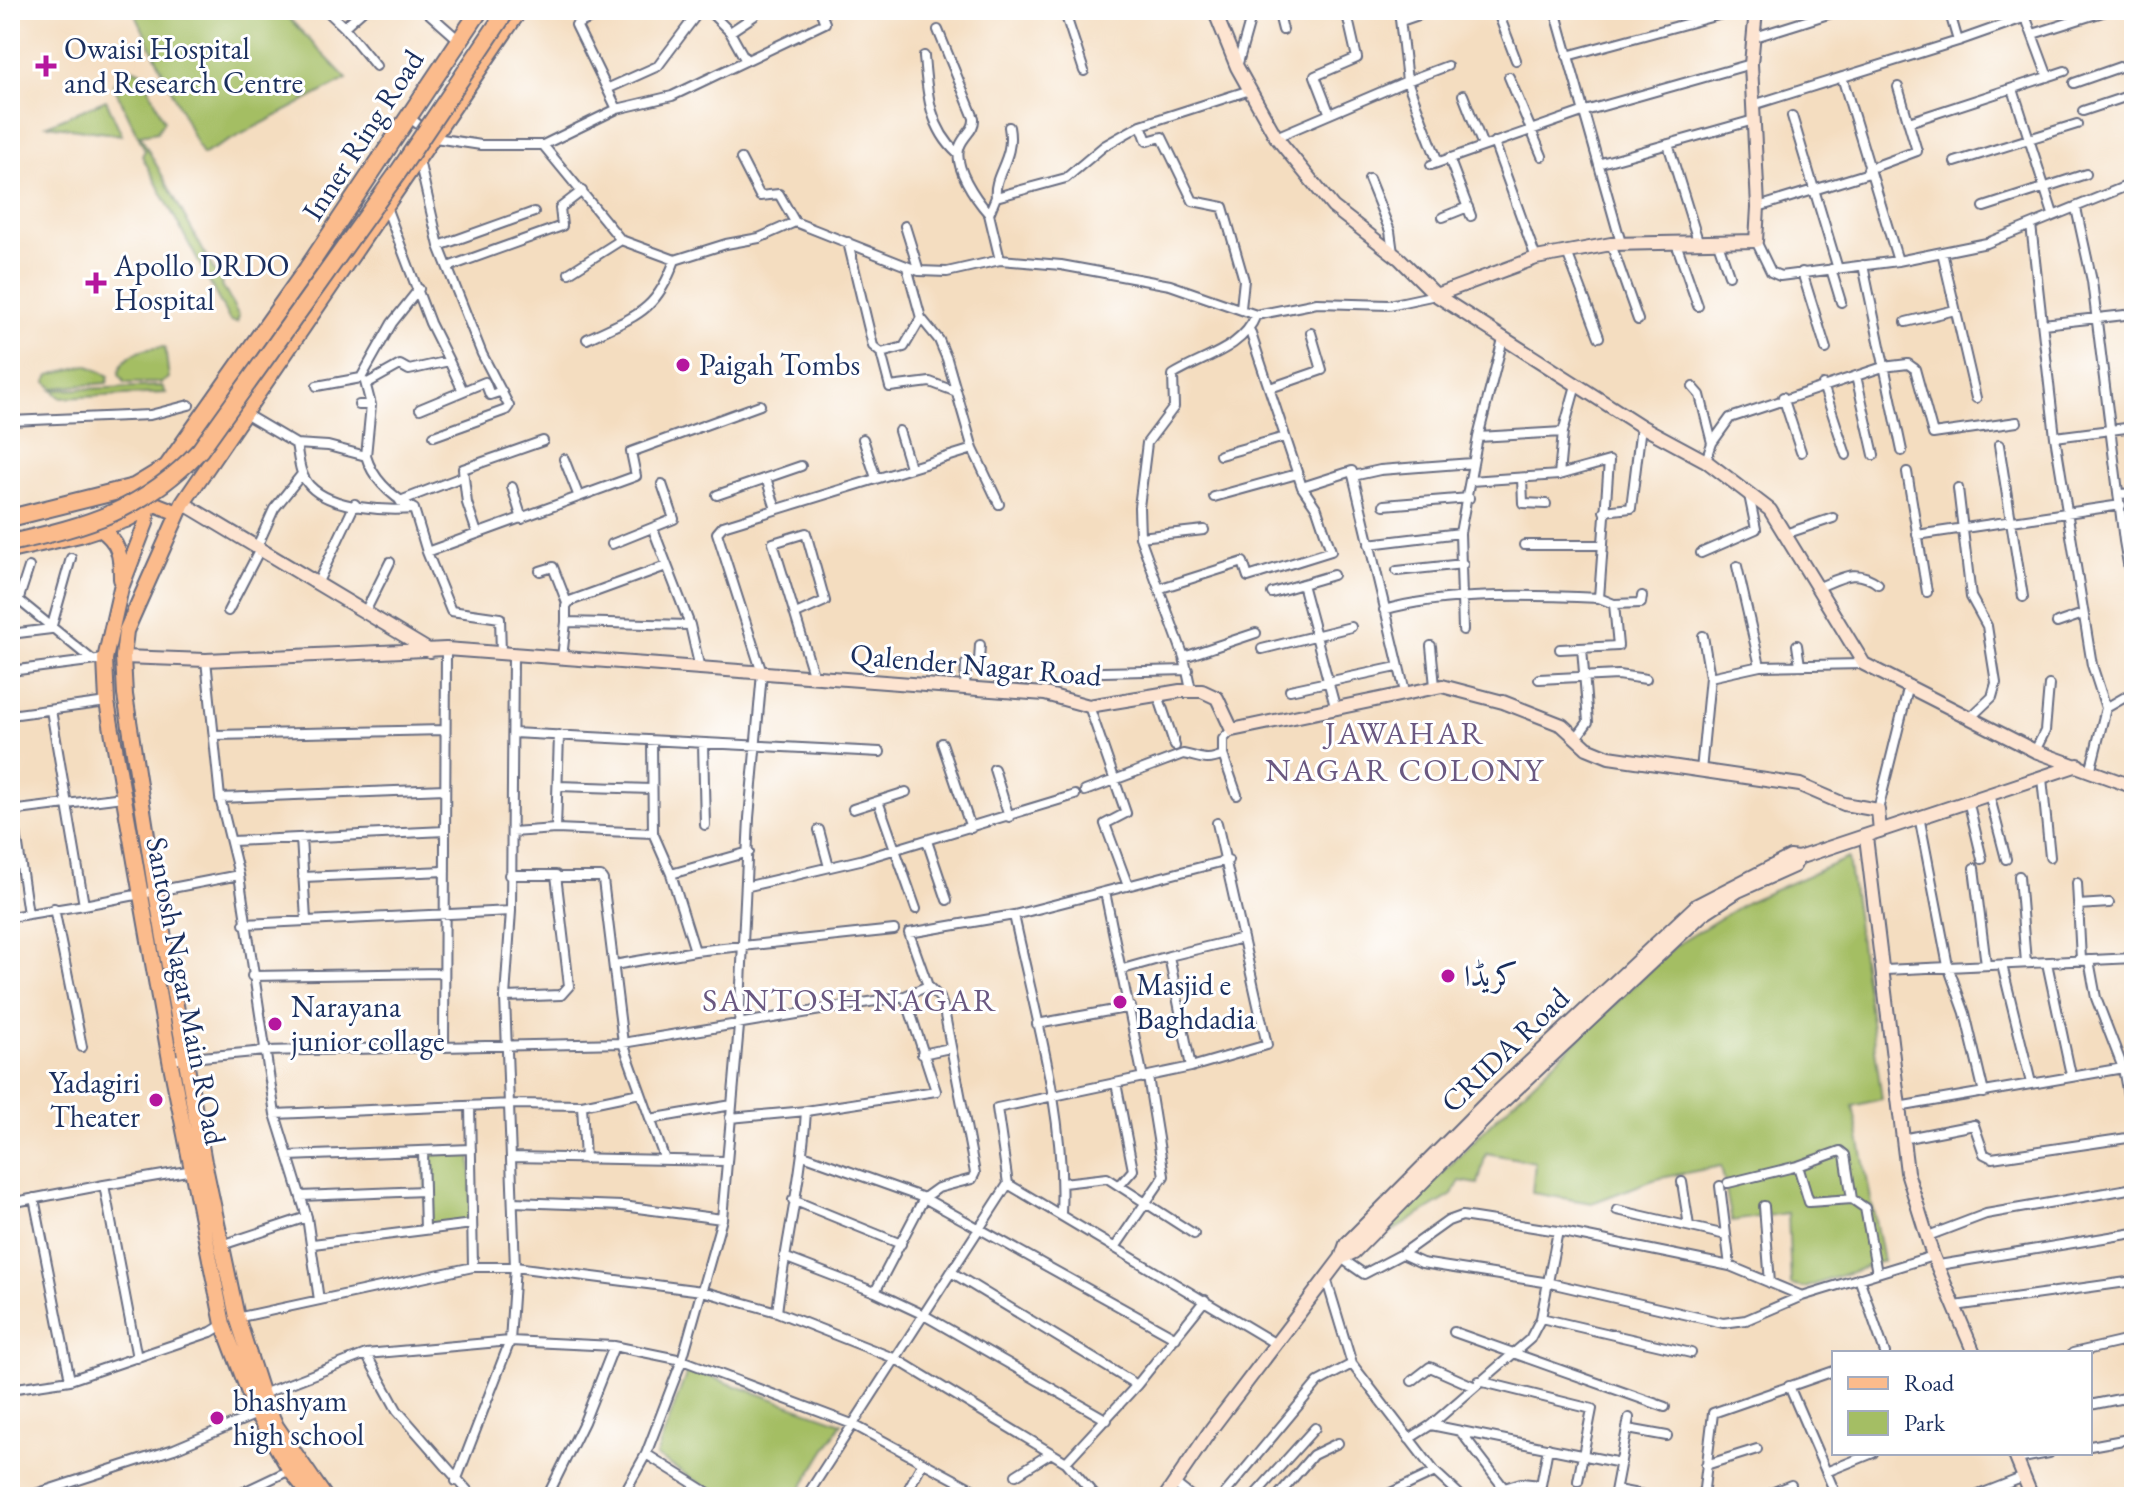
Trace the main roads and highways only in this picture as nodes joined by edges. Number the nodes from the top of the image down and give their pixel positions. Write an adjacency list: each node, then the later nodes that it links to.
1 (480, 10): 4 (highway, Inner Ring Road)
2 (507, 10): 9 (highway, bridge)
3 (520, 10): 6 (main road, Inner Ring Road)
4 (152, 478): 5 (main road, Santosh Nagar Main ROad); 7 (highway, Inner Ring Road)
5 (150, 507): 6 (main road); 8 (main road); 11 (main road, Santosh Nagar Main ROad)
6 (181, 508): 12 (main road, Santosh Nagar Main ROad)
7 (10, 518)
8 (100, 529): 10 (main road); 11 (main road)
9 (10, 543)
10 (10, 551)
11 (121, 588): 12 (main road, Santosh Nagar Main ROad)
12 (149, 895): 13 (main road, Santosh Nagar Main ROad); 13 (main road, Santosh Nagar Main ROad)
13 (230, 1321): 14 (main road, Santosh Nagar Main ROad)
14 (256, 1396): 15 (main road, Santosh Nagar Main ROad); 16 (main road, Santosh Nagar Main ROad)
15 (312, 1497)
16 (325, 1497)

